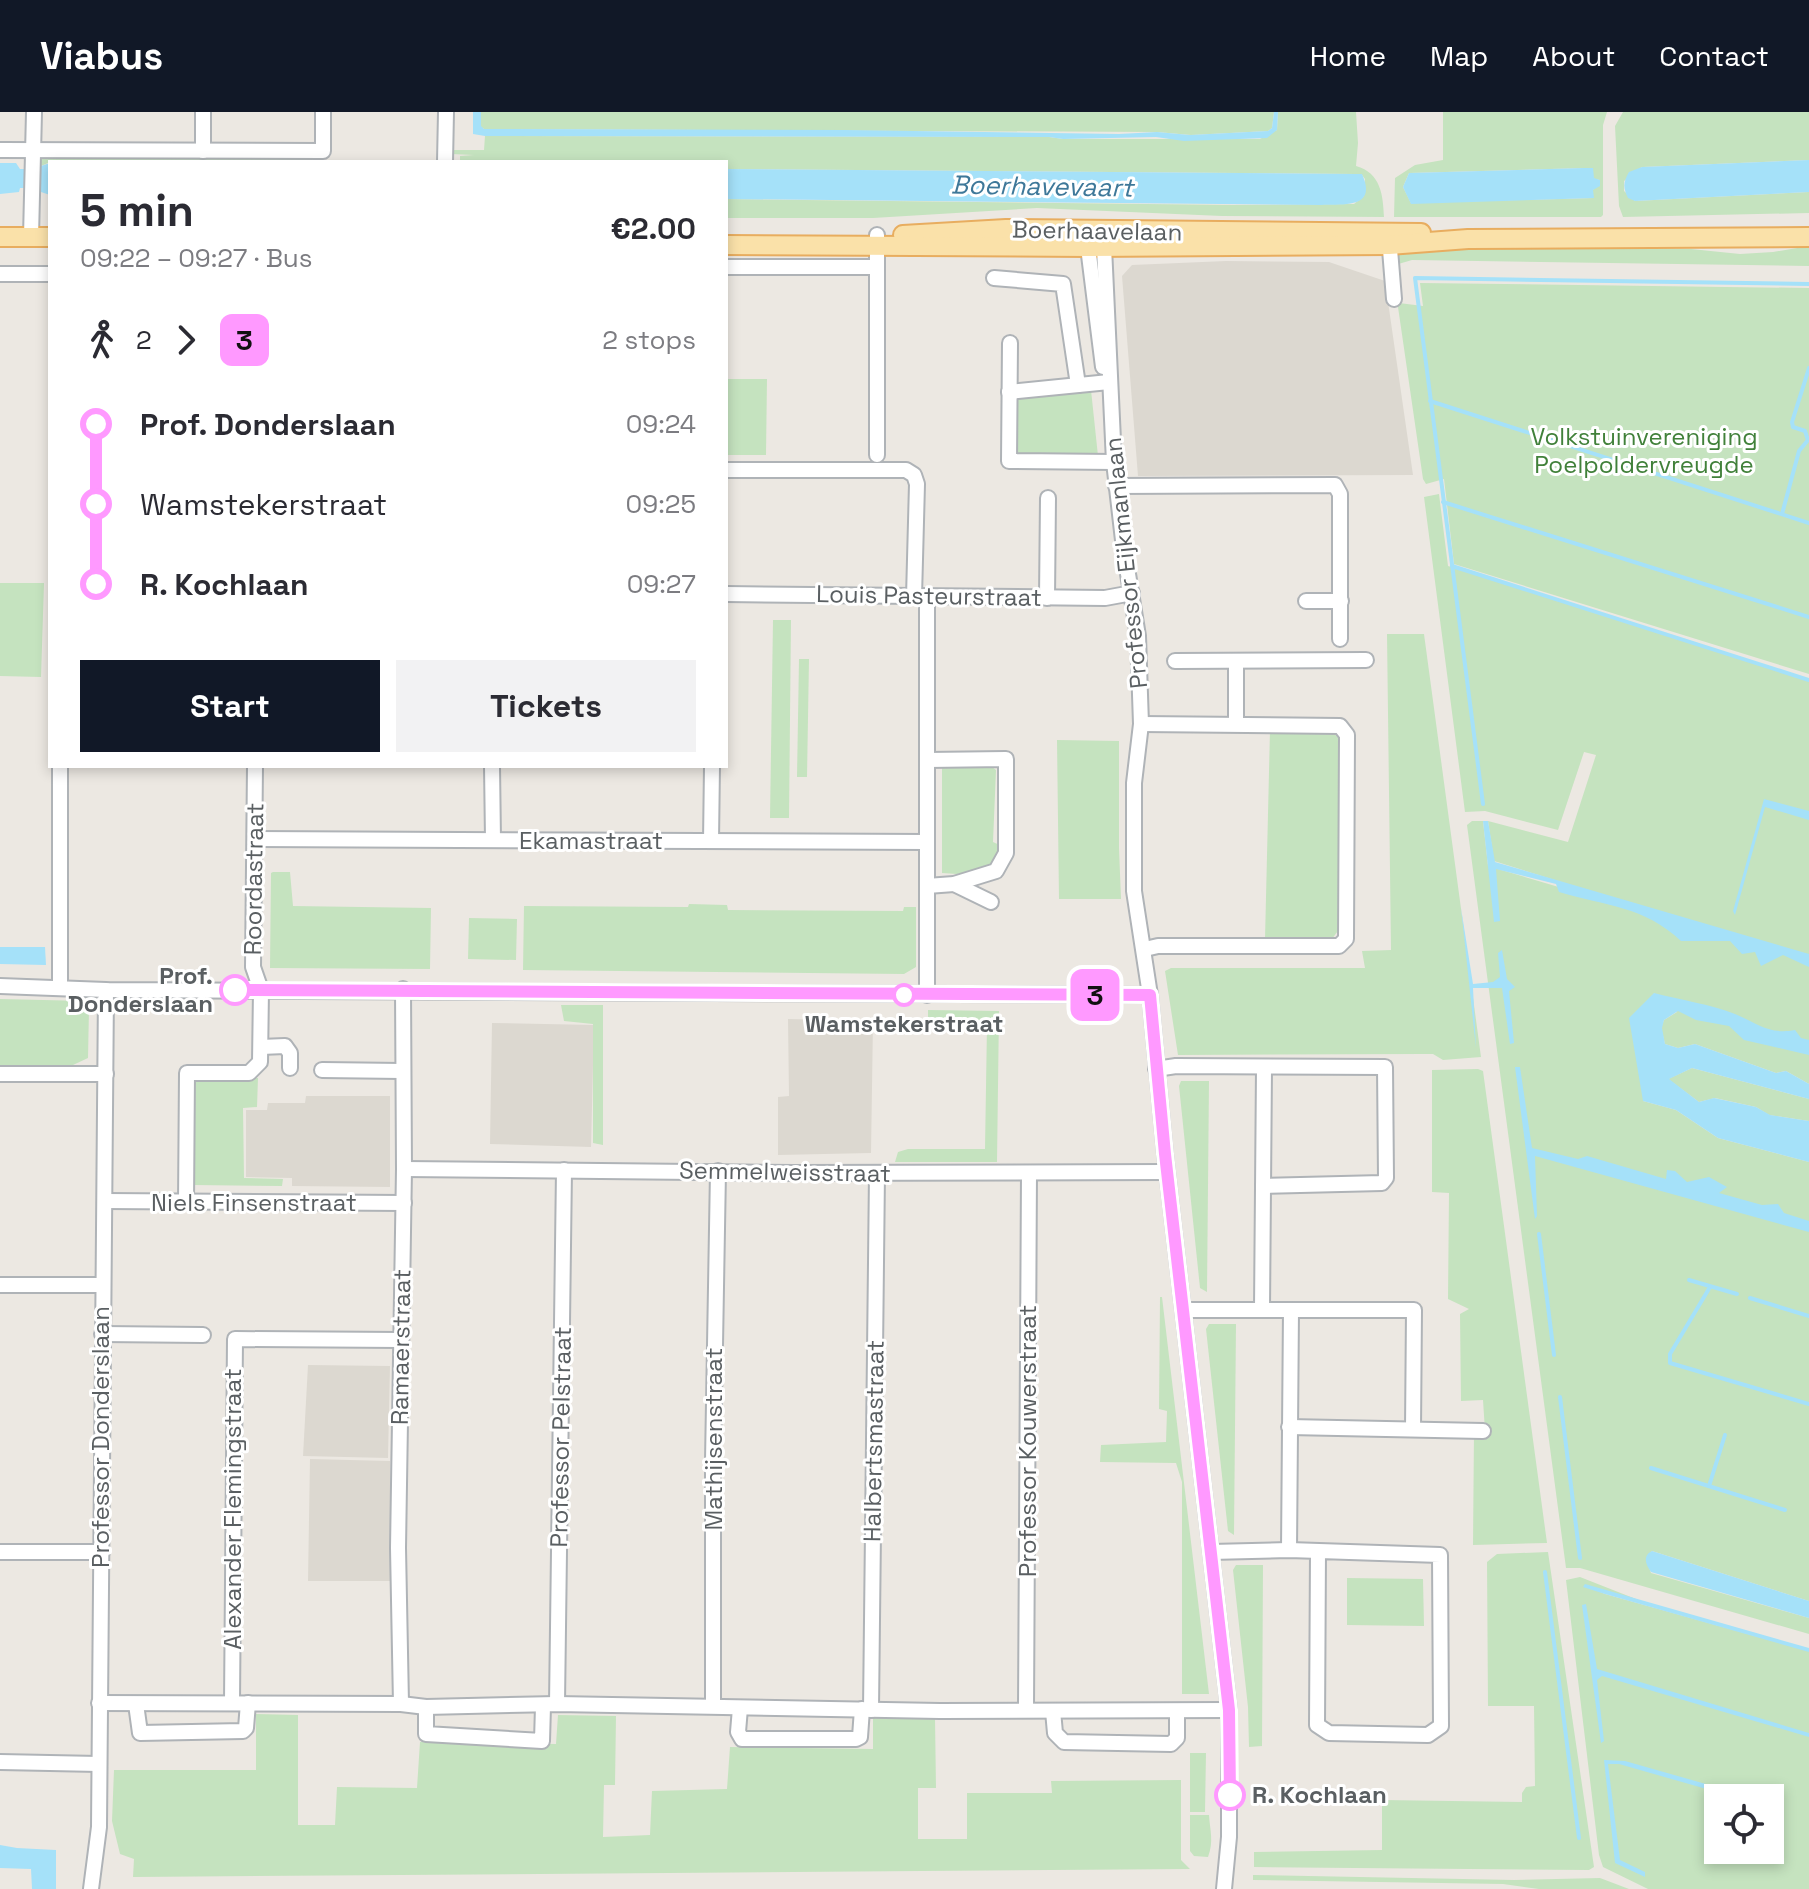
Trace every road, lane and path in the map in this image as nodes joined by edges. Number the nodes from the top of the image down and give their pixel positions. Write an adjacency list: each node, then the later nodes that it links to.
1 (34, 112): 6 (street)
2 (203, 112): 7 (street)
3 (323, 112): 7 (street)
4 (446, 112): 8 (street)
5 (0, 150): 6 (street)
6 (33, 151): 7 (street); 10 (street)
7 (203, 151)
8 (445, 160)
9 (0, 225): 10 (main road)
10 (37, 229): 12 (main road)
11 (728, 234): 15 (main road, Boerhaavelaan)
12 (0, 237)
13 (1809, 237): 14 (main road, Boerhaavelaan)
14 (1388, 239): 16 (main road, Boerhaavelaan); 23 (street)
15 (876, 241): 16 (main road, Boerhaavelaan); 17 (main road, Boerhaavelaan); 19 (street)
16 (1096, 241): 25 (street, Professor Eijkmanlaan)
17 (728, 245)
18 (728, 267): 19 (street)
19 (876, 267): 28 (street)
20 (0, 274): 21 (street)
21 (48, 274)
22 (994, 278): 26 (street)
23 (1394, 299)
24 (1010, 343): 27 (street)
25 (1109, 382): 26 (street); 29 (street, Professor Eijkmanlaan)
26 (1078, 385): 27 (street)
27 (1009, 392): 29 (street)
28 (877, 455)
29 (1114, 462): 31 (street, Professor Eijkmanlaan)
30 (728, 470): 35 (street)
31 (1116, 486): 33 (street, Professor Eijkmanlaan); 38 (street)
32 (1048, 498): 36 (street)
33 (1132, 593): 36 (street, Louis Pasteurstraat); 43 (street, Professor Eijkmanlaan)
34 (728, 594): 35 (street, Louis Pasteurstraat)
35 (921, 597): 36 (street, Louis Pasteurstraat); 45 (street)
36 (1047, 598)
37 (1306, 601): 38 (street)
38 (1341, 601): 39 (street)
39 (1340, 639)
40 (1366, 660): 42 (street)
41 (1175, 661): 42 (street)
42 (1236, 661): 44 (street)
43 (1141, 724): 44 (street); 57 (street, Professor Eijkmanlaan)
44 (1236, 724): 57 (street)
45 (927, 760): 53 (street); 54 (street)
46 (60, 768): 59 (street)
47 (255, 768): 50 (street, Roordastraat)
48 (492, 768): 51 (street)
49 (712, 768): 52 (street)
50 (255, 839): 51 (street, Ekamastraat); 62 (street, Roordastraat)
51 (493, 840): 52 (street, Ekamastraat)
52 (711, 841): 53 (street, Ekamastraat)
53 (927, 842): 55 (street)
54 (954, 884): 55 (street); 56 (street)
55 (927, 886): 63 (street)
56 (991, 902)
57 (1145, 949): 64 (street, Professor Eijkmanlaan)
58 (0, 986): 59 (street)
59 (60, 988): 61 (street)
60 (403, 989): 62 (street); 63 (street); 70 (street, Ramaerstraat)
61 (106, 990): 62 (street); 72 (street, Professor Donderslaan)
62 (261, 990): 65 (street, Roordastraat)
63 (927, 995): 64 (street)
64 (1150, 995): 68 (street, Professor Eijkmanlaan)
65 (261, 1047): 66 (street); 81 (street)
66 (290, 1068)
67 (1264, 1068): 68 (street); 79 (street); 79 (street)
68 (1156, 1069): 76 (street, Professor Eijkmanlaan)
69 (322, 1070): 70 (street)
70 (402, 1071): 73 (street, Ramaerstraat)
71 (0, 1074): 72 (street)
72 (106, 1074): 80 (street, Professor Donderslaan)
73 (404, 1169): 74 (street, Semmelweisstraat); 82 (street, Ramaerstraat)
74 (564, 1170): 75 (street, Semmelweisstraat); 104 (street, Professor Pelstraat)
75 (718, 1171): 77 (street, Semmelweisstraat); 105 (street, Mathijsenstraat)
76 (1167, 1172): 78 (street, Semmelweisstraat); 86 (street, Professor Eijkmanlaan)
77 (877, 1173): 78 (street, Semmelweisstraat); 108 (street, Halbertsmastraat)
78 (1029, 1173): 109 (street, Professor Kouwerstraat)
79 (1263, 1186): 85 (street)
80 (105, 1201): 81 (street, Niels Finsenstraat); 84 (street, Professor Donderslaan)
81 (186, 1203): 82 (street, Niels Finsenstraat)
82 (404, 1203): 90 (street, Ramaerstraat)
83 (0, 1285): 84 (street)
84 (102, 1285): 88 (street, Professor Donderslaan)
85 (1262, 1309): 86 (street); 87 (street)
86 (1183, 1310): 97 (street, Professor Eijkmanlaan)
87 (1291, 1310): 91 (street); 92 (street)
88 (102, 1334): 89 (street); 96 (street, Professor Donderslaan)
89 (203, 1335)
90 (401, 1340): 100 (street, Alexander Flemingstraat); 103 (street, Ramaerstraat)
91 (1289, 1427): 92 (street); 94 (street)
92 (1413, 1429): 93 (street)
93 (1483, 1431)
94 (1289, 1550): 97 (street); 98 (street)
95 (0, 1552): 96 (street)
96 (102, 1552): 99 (street, Professor Donderslaan)
97 (1211, 1552): 110 (street, Professor Eijkmanlaan)
98 (1318, 1552): 98 (street)
99 (99, 1703): 102 (street); 114 (street, Professor Donderslaan)
100 (232, 1703): 101 (street); 102 (street)
101 (248, 1703): 102 (street); 103 (street)
102 (136, 1704)
103 (401, 1704): 106 (street)
104 (550, 1705): 105 (street); 106 (street); 106 (street, Professor Pelstraat)
105 (713, 1706): 107 (street)
106 (426, 1707)
107 (740, 1708): 108 (street); 108 (street)
108 (867, 1709): 109 (street)
109 (1026, 1709): 111 (street)
110 (1229, 1710): 112 (street); 116 (street, Professor Eijkmanlaan)
111 (1053, 1711): 112 (street); 112 (street)
112 (1177, 1712)
113 (0, 1762): 114 (street)
114 (99, 1764): 115 (street, Professor Donderslaan)
115 (92, 1886)
116 (1224, 1889)

